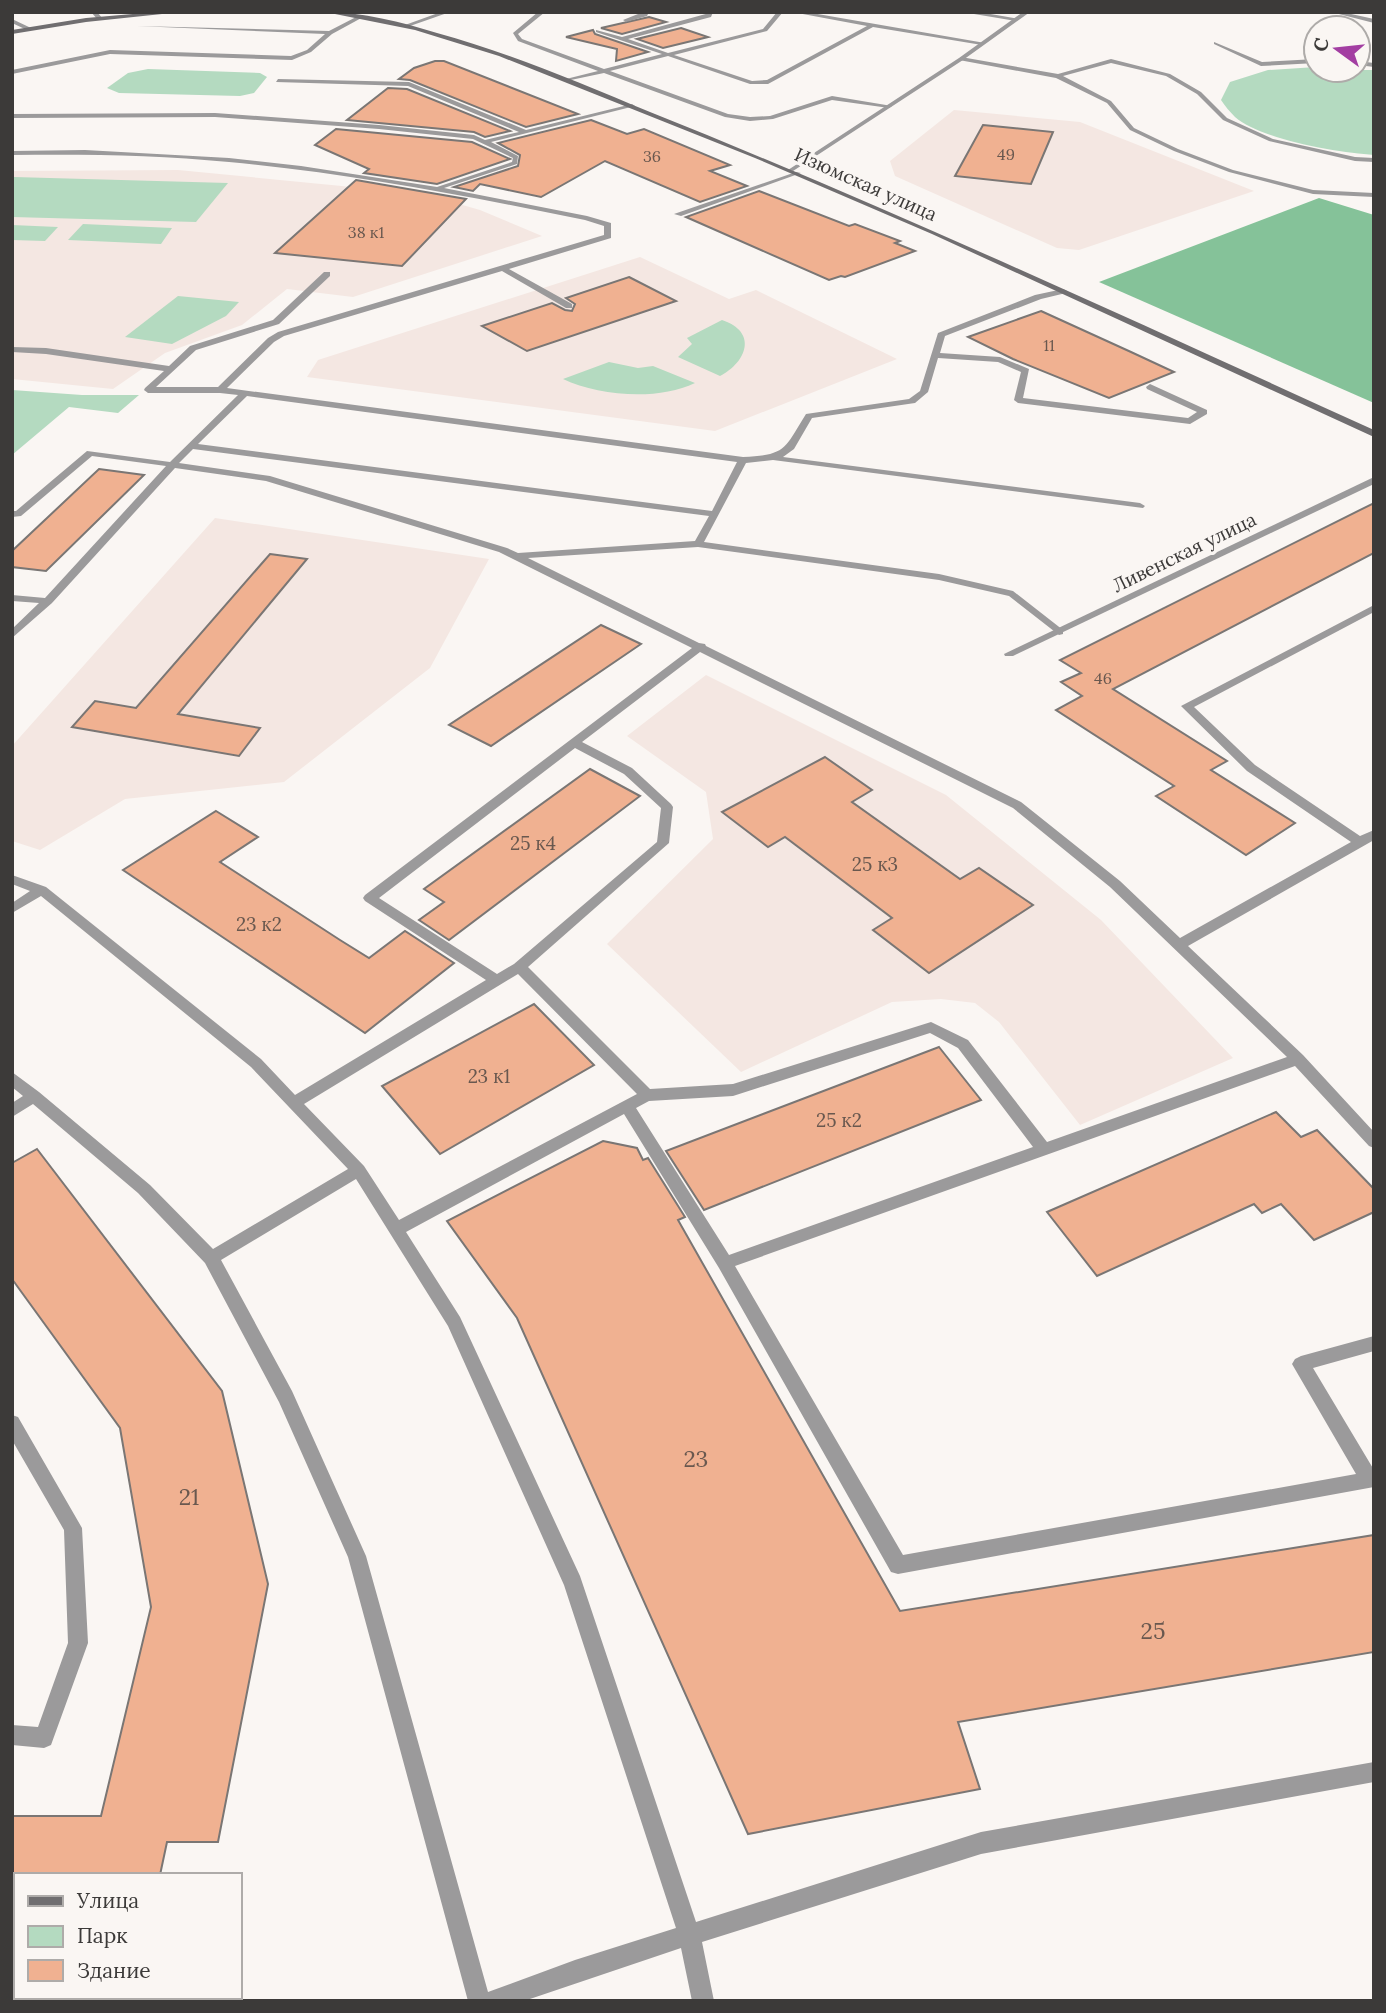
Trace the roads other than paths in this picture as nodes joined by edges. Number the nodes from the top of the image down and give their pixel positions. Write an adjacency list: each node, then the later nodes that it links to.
1 (94, 12): 14 (street)
2 (178, 12): 14 (street)
3 (328, 12): 13 (street, Изюмская улица)
4 (447, 12): 19 (street)
5 (542, 12): 32 (street)
6 (646, 12): 16 (street)
7 (710, 12): 26 (street)
8 (780, 12): 29 (street)
9 (795, 12): 20 (street)
10 (965, 12): 15 (street)
11 (1027, 12): 15 (street)
12 (1334, 12): 18 (street)
13 (362, 16): 19 (street, Изюмская улица); 25 (street)
14 (100, 19): 22 (street)
15 (1016, 19): 27 (street)
16 (626, 20)
17 (12, 21): 22 (street)
18 (1374, 21)
19 (408, 25): 35 (street, Изюмская улица)
20 (872, 25): 27 (street); 29 (street)
21 (140, 26): 25 (street)
22 (29, 29): 24 (street)
23 (598, 31): 26 (street)
24 (12, 32)
25 (330, 33): 33 (street)
26 (622, 39): 29 (street)
27 (982, 43): 30 (street)
28 (1216, 43): 31 (street)
29 (669, 55): 32 (street)
30 (961, 59): 34 (street); 38 (street)
31 (1302, 62)
32 (604, 71): 35 (street); 38 (street)
33 (12, 72)
34 (1058, 76): 43 (street); 46 (street)
35 (568, 80): 37 (street, Изюмская улица)
36 (278, 81): 40 (street)
37 (632, 106): 40 (street); 44 (street, Изюмская улица)
38 (889, 106): 44 (street)
39 (12, 116): 41 (street)
40 (526, 132): 41 (street)
41 (484, 142): 45 (street)
42 (12, 153): 45 (street)
43 (1374, 160)
44 (794, 171): 47 (street); 50 (street, Изюмская улица)
45 (438, 187): 48 (street)
46 (1374, 195)
47 (678, 214)
48 (503, 270): 51 (street); 56 (street)
49 (327, 274): 54 (street)
50 (1063, 291): 53 (street); 58 (street, Изюмская улица)
51 (569, 306)
52 (12, 349): 54 (street)
53 (935, 355): 55 (street); 60 (street)
54 (171, 369): 56 (street)
55 (1150, 387)
56 (220, 390): 57 (street)
57 (245, 393): 59 (street); 61 (street)
58 (1374, 434)
59 (190, 446): 62 (street); 66 (street)
60 (777, 459): 61 (street); 64 (street)
61 (743, 460): 66 (street)
62 (172, 465): 65 (street); 68 (street); 70 (street)
63 (1374, 480): 72 (street, Ливенская улица)
64 (1140, 506)
65 (12, 514)
66 (715, 514): 67 (street)
67 (698, 544): 68 (street); 72 (street)
68 (516, 556): 74 (street)
69 (12, 598): 70 (street)
70 (48, 601): 73 (street)
71 (1374, 608): 78 (street)
72 (1059, 632): 75 (street, Ливенская улица)
73 (12, 635)
74 (701, 646): 76 (street); 82 (street)
75 (1009, 654)
76 (572, 741): 83 (street); 84 (street)
77 (1374, 834): 78 (street)
78 (1360, 842): 82 (street)
79 (12, 879): 80 (street)
80 (41, 890): 81 (street); 89 (street)
81 (12, 909)
82 (1179, 945): 85 (street)
83 (519, 967): 84 (street); 87 (street)
84 (498, 981): 89 (street)
85 (1298, 1059): 92 (street); 93 (street)
86 (12, 1078): 88 (street)
87 (648, 1095): 90 (street); 93 (street)
88 (34, 1096): 91 (street); 96 (street)
89 (295, 1102): 94 (street)
90 (627, 1106): 95 (street); 97 (street)
91 (12, 1111)
92 (1374, 1142)
93 (1044, 1150): 97 (street)
94 (359, 1170): 95 (street); 96 (street)
95 (397, 1229): 102 (street)
96 (211, 1258): 103 (street)
97 (725, 1264): 98 (street)
98 (1374, 1343)
99 (12, 1423): 100 (street)
100 (12, 1735)
101 (1374, 1772): 102 (street)
102 (690, 1936): 104 (street); 105 (street)
103 (479, 2001)
104 (492, 2001)
105 (703, 2001)

